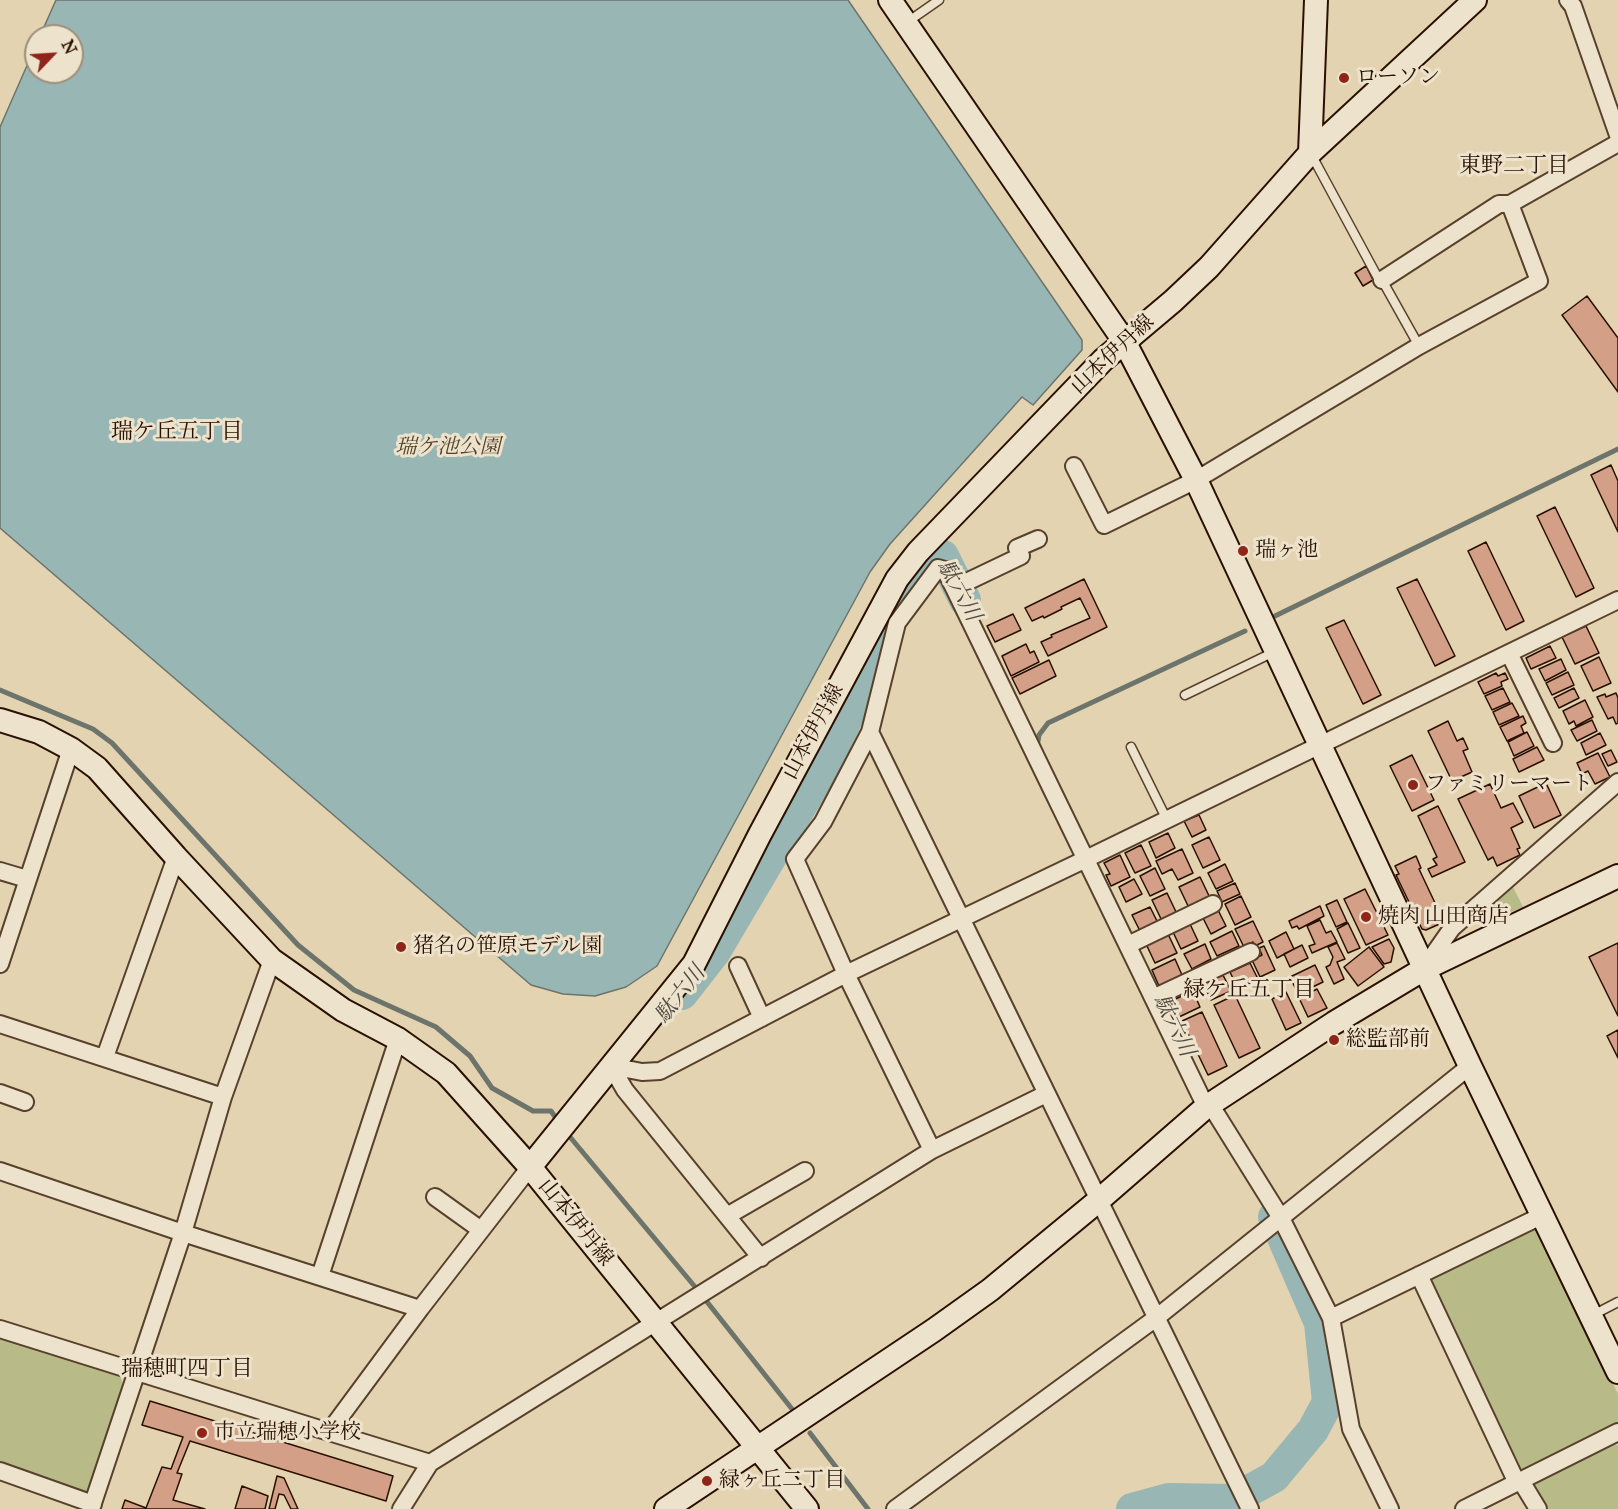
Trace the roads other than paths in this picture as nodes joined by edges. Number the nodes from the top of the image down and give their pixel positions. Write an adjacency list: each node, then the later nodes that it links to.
1 (890, 0): 6 (street)
2 (939, 0): 6 (lane)
3 (1316, 0): 9 (street)
4 (1475, 0): 9 (street, 山本伊丹線)
5 (1568, 0): 7 (street)
6 (906, 23): 12 (street)
7 (1618, 135)
8 (1618, 143): 10 (street)
9 (1310, 153): 11 (lane); 12 (street, 山本伊丹線)
10 (1510, 204): 11 (street); 13 (street)
11 (1382, 280): 13 (lane)
12 (1124, 341): 15 (street); 49 (street, 山本伊丹線)
13 (1419, 346): 15 (street)
14 (1074, 466): 15 (street)
15 (1196, 480): 19 (street)
16 (1038, 539): 17 (street)
17 (957, 587): 23 (street); 31 (street)
18 (1618, 600): 20 (street)
19 (1277, 651): 21 (lane); 25 (street)
20 (1509, 653): 24 (street); 25 (street)
21 (1185, 695)
22 (0, 720): 27 (street)
23 (870, 732): 36 (street); 43 (street)
24 (1553, 743)
25 (1320, 746): 29 (street); 42 (street)
26 (1131, 747): 29 (lane)
27 (71, 749): 30 (street); 34 (street)
28 (1618, 782): 42 (street)
29 (1167, 820): 31 (street)
30 (176, 857): 39 (street); 48 (street)
31 (1090, 858): 36 (street); 37 (street)
32 (0, 871): 34 (street)
33 (1618, 876): 42 (street)
34 (27, 879): 40 (street)
35 (1213, 904): 37 (street)
36 (960, 920): 43 (street); 52 (street)
37 (1128, 945): 44 (street)
38 (1251, 952): 44 (street)
39 (272, 960): 47 (street); 53 (street)
40 (0, 964)
41 (738, 966): 45 (street)
42 (1424, 969): 50 (street); 55 (street)
43 (846, 974): 45 (street); 56 (street)
44 (1158, 996): 55 (street)
45 (762, 1018): 49 (street)
46 (0, 1024): 48 (street)
47 (398, 1039): 57 (street); 69 (street)
48 (105, 1057): 53 (street)
49 (611, 1066): 57 (street, 山本伊丹線); 62 (street)
50 (1470, 1066): 63 (street); 64 (street)
51 (0, 1093): 54 (street)
52 (1046, 1094): 56 (street); 61 (street)
53 (223, 1097): 66 (street)
54 (25, 1102)
55 (1208, 1106): 61 (street); 64 (street)
56 (932, 1149): 67 (street)
57 (530, 1167): 65 (street); 75 (street, 山本伊丹線)
58 (0, 1171): 66 (street)
59 (805, 1171): 62 (street)
60 (435, 1197): 65 (street)
61 (1098, 1201): 73 (street); 81 (street)
62 (727, 1216): 67 (street)
63 (1541, 1216): 68 (street); 72 (street)
64 (1281, 1218): 73 (street); 74 (street)
65 (481, 1230): 71 (street)
66 (183, 1233): 69 (street); 77 (street)
67 (761, 1258): 75 (street)
68 (1419, 1275): 74 (street); 84 (street)
69 (320, 1276): 71 (street)
70 (1618, 1302): 72 (lane)
71 (420, 1309): 79 (street)
72 (1591, 1316): 78 (street)
73 (1156, 1318): 89 (street); 90 (street)
74 (1331, 1318): 91 (street)
75 (656, 1322): 81 (street, 山本伊丹線); 82 (street)
76 (0, 1329): 77 (street)
77 (138, 1372): 79 (street); 85 (street)
78 (1618, 1372)
79 (329, 1432): 82 (street)
80 (1618, 1432): 84 (street)
81 (757, 1448): 87 (street); 88 (street, 山本伊丹線)
82 (430, 1463): 86 (street)
83 (0, 1471): 85 (street)
84 (1519, 1482): 92 (street); 93 (street)
85 (92, 1507)
86 (401, 1509)
87 (666, 1509)
88 (807, 1509)
89 (895, 1509)
90 (1250, 1509)
91 (1390, 1509)
92 (1464, 1509)
93 (1538, 1509)

